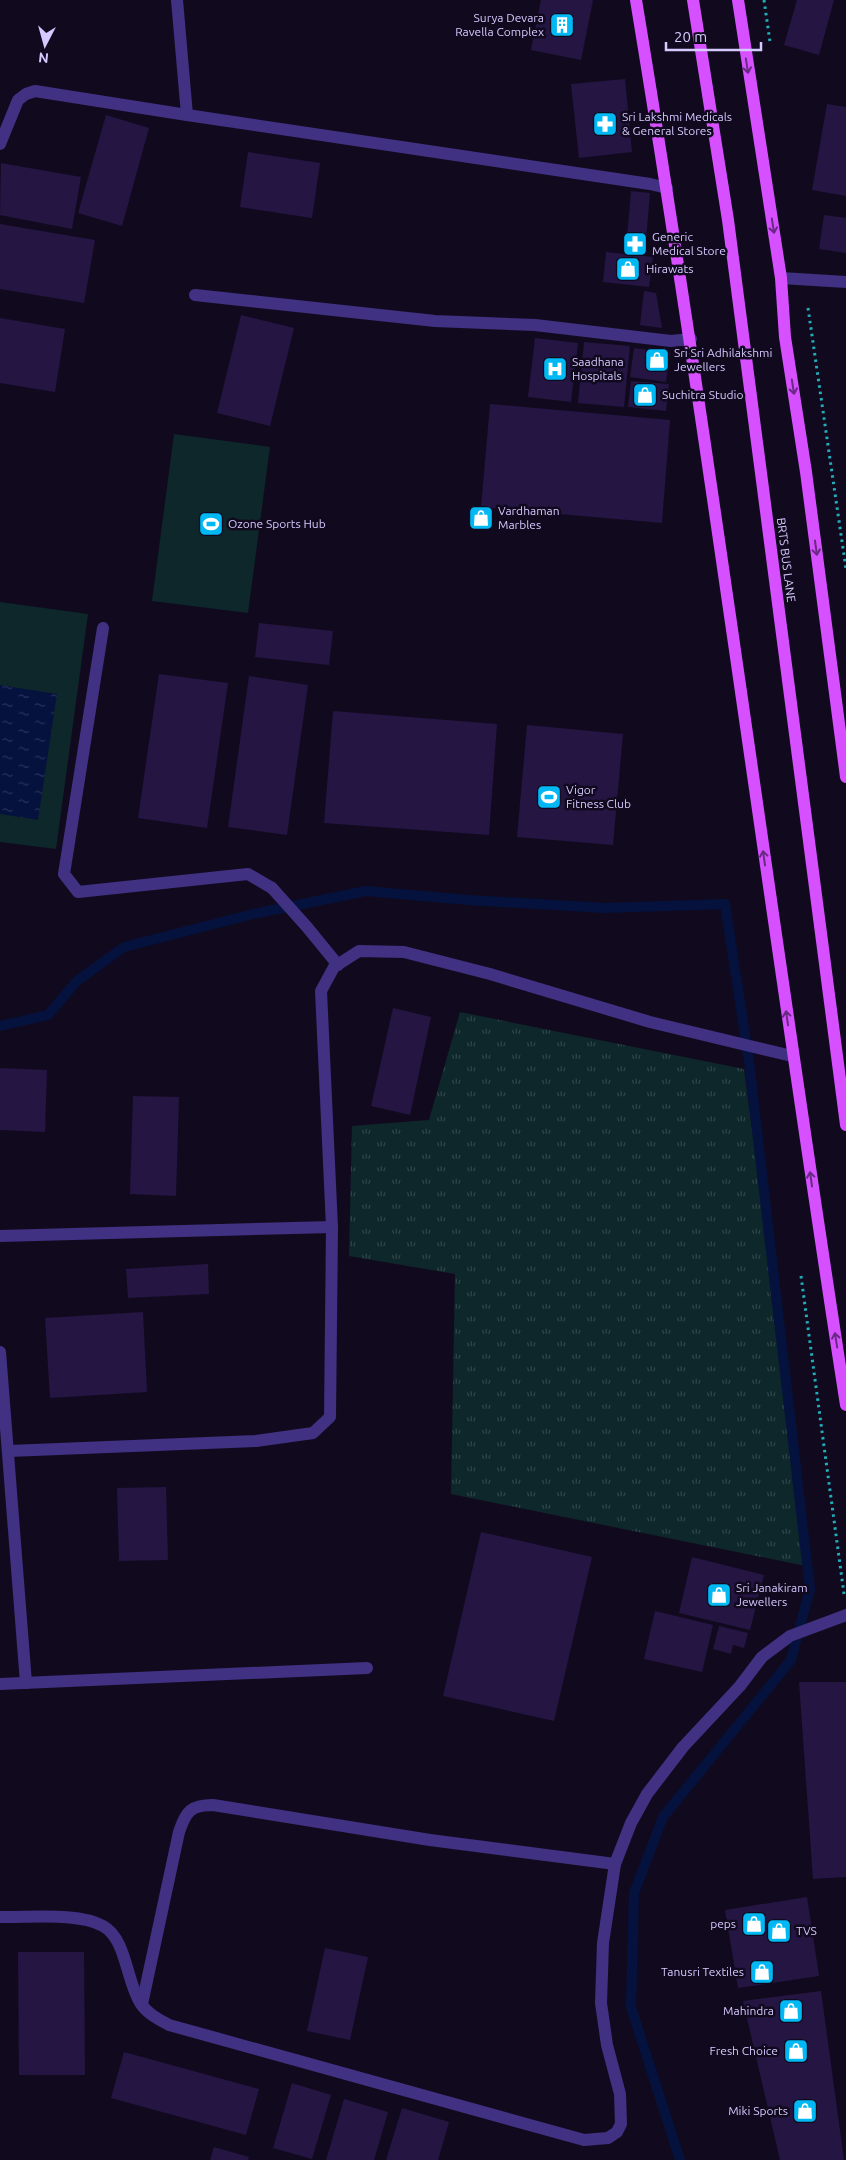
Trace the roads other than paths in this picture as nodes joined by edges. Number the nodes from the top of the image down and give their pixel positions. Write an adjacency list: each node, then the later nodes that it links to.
1 (177, 0): 5 (street)
2 (636, 0): 7 (main road)
3 (693, 0): 16 (main road, BRTS BUS LANE)
4 (738, 0): 8 (main road, one-way to 8)
5 (187, 115): 6 (street); 7 (street)
6 (0, 144)
7 (667, 188): 11 (main road)
8 (781, 278): 9 (street); 13 (main road, one-way to 13)
9 (846, 282)
10 (196, 296): 11 (street)
11 (690, 339): 15 (main road, one-way to 11)
12 (104, 628): 14 (street)
13 (846, 777)
14 (338, 965): 15 (street); 17 (street)
15 (792, 1056): 20 (main road, one-way to 15)
16 (846, 1125)
17 (332, 1227): 18 (street); 21 (street)
18 (0, 1236)
19 (0, 1352): 21 (street)
20 (846, 1405)
21 (9, 1451): 24 (street)
22 (846, 1615): 26 (street)
23 (367, 1668): 24 (street)
24 (26, 1683): 25 (street)
25 (0, 1684)
26 (616, 1864): 28 (street); 28 (street)
27 (0, 1917): 28 (street)
28 (142, 2004)

